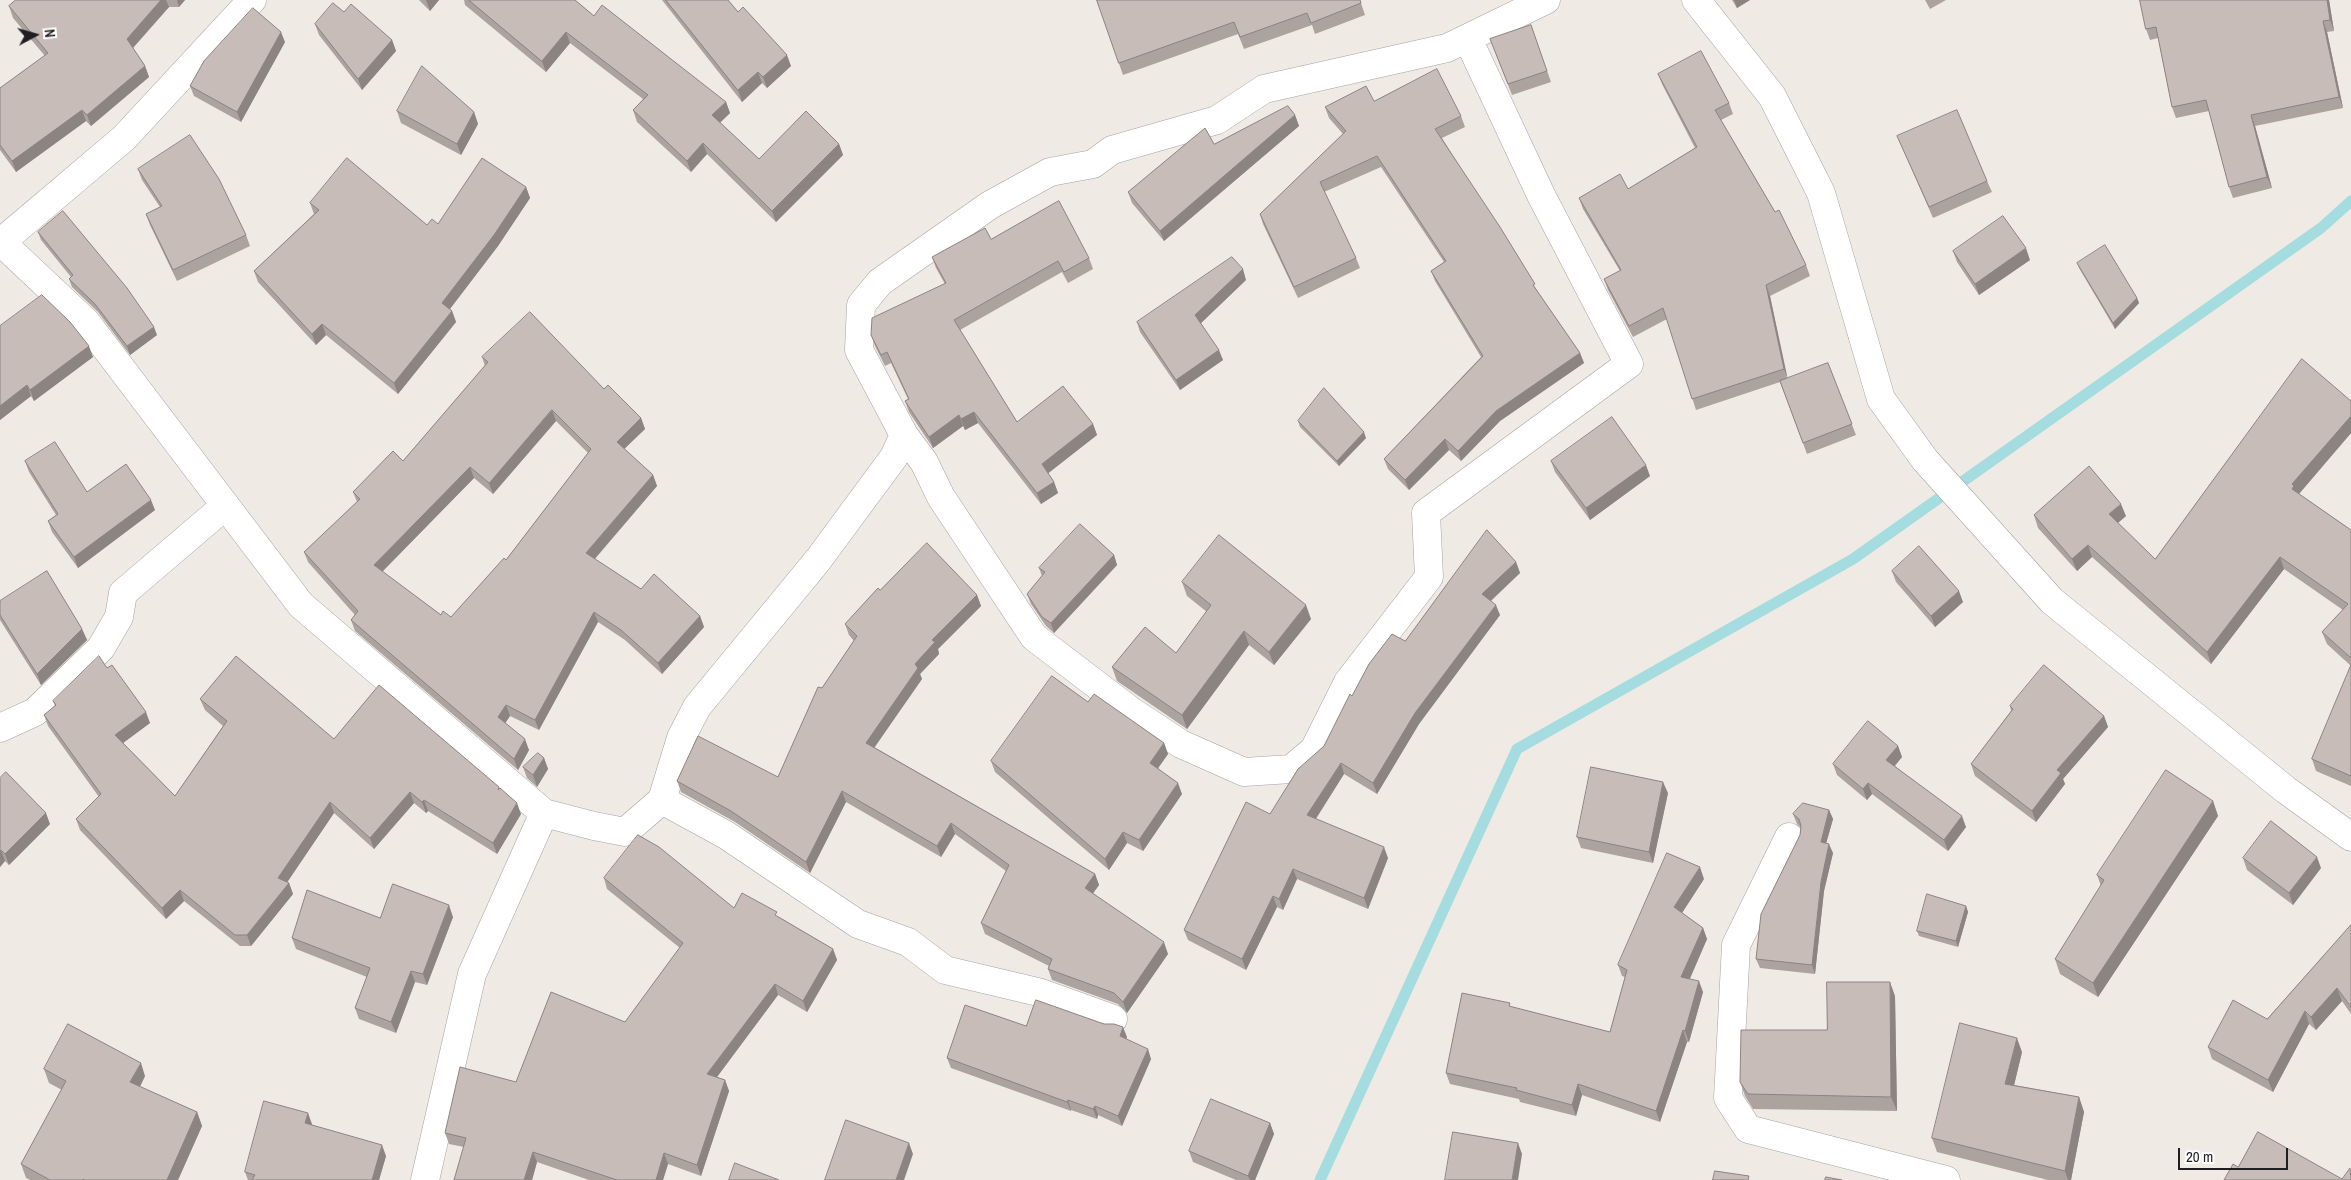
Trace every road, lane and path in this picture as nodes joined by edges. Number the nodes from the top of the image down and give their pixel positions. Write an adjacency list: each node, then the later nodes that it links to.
1 (252, 0): 5 (street)
2 (1546, 0): 4 (street)
3 (1696, 0): 11 (street)
4 (1468, 39): 6 (street); 6 (street)
5 (1, 243): 7 (street)
6 (899, 446): 9 (street)
7 (225, 506): 8 (street); 10 (street)
8 (0, 728)
9 (662, 800): 10 (street); 13 (street)
10 (544, 813): 14 (street)
11 (2351, 836)
12 (1789, 837): 15 (street)
13 (1113, 1019)
14 (425, 1180)
15 (1946, 1180)

